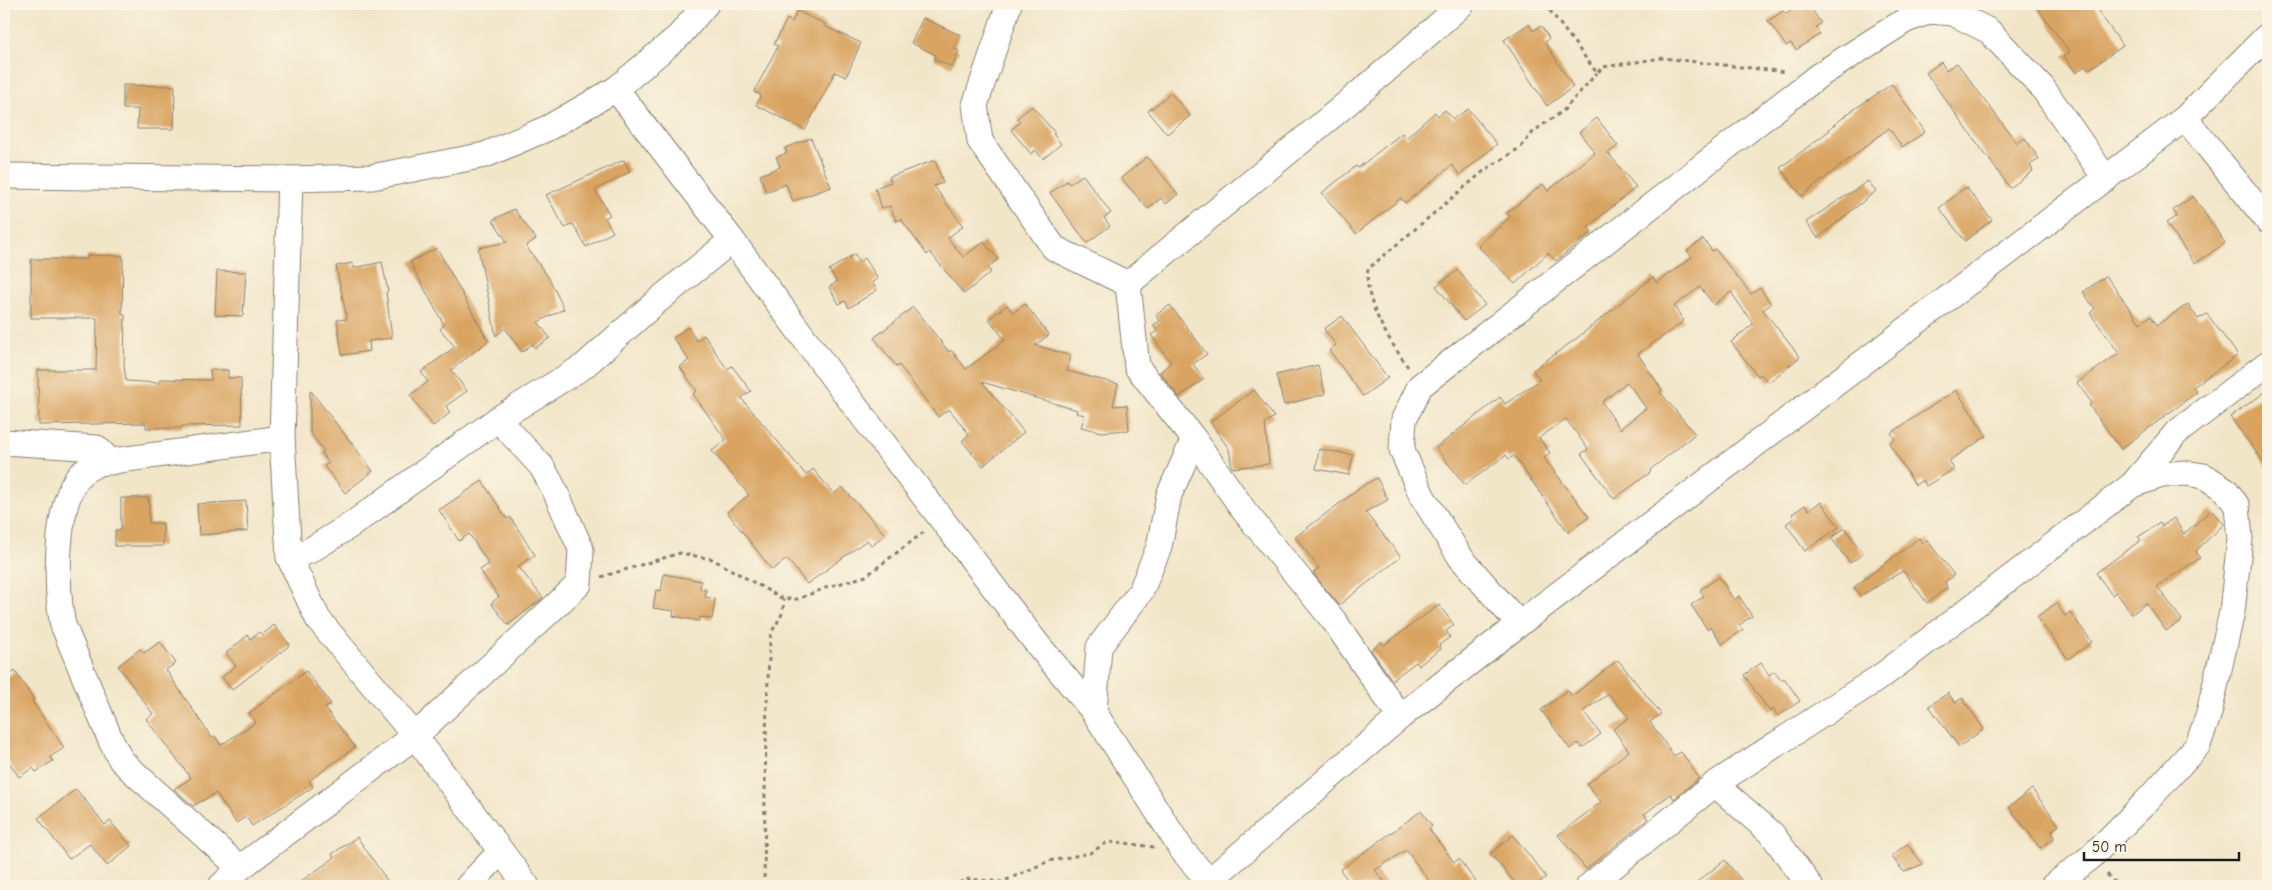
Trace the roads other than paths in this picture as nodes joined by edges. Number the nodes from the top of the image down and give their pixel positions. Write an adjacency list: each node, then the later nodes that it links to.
1 (706, 4): 5 (street)
2 (1009, 4): 12 (street)
3 (1462, 4): 12 (street)
4 (2268, 36): 6 (street)
5 (616, 89): 8 (street); 11 (street)
6 (2185, 118): 9 (street); 10 (street)
7 (4, 176): 8 (street)
8 (290, 179): 15 (street)
9 (2106, 179): 21 (street); 21 (street)
10 (2268, 221)
11 (732, 240): 14 (street); 22 (street)
12 (1128, 284): 16 (street)
13 (2268, 363): 19 (street)
14 (498, 419): 20 (street); 24 (street)
15 (282, 438): 18 (street); 20 (street)
16 (1194, 439): 22 (street); 23 (street)
17 (4, 442): 18 (street)
18 (110, 462): 27 (street)
19 (2132, 485): 25 (street); 34 (street)
20 (288, 557): 24 (street)
21 (1519, 624): 23 (street)
22 (1094, 712): 28 (street)
23 (1400, 717): 28 (street)
24 (415, 736): 26 (street); 27 (street)
25 (1715, 784): 32 (street); 33 (street)
26 (501, 851): 30 (street); 31 (street)
27 (240, 868): 29 (street)
28 (1211, 883)
29 (221, 886)
30 (468, 886)
31 (527, 886)
32 (1589, 886)
33 (1810, 886)
34 (2053, 886)

